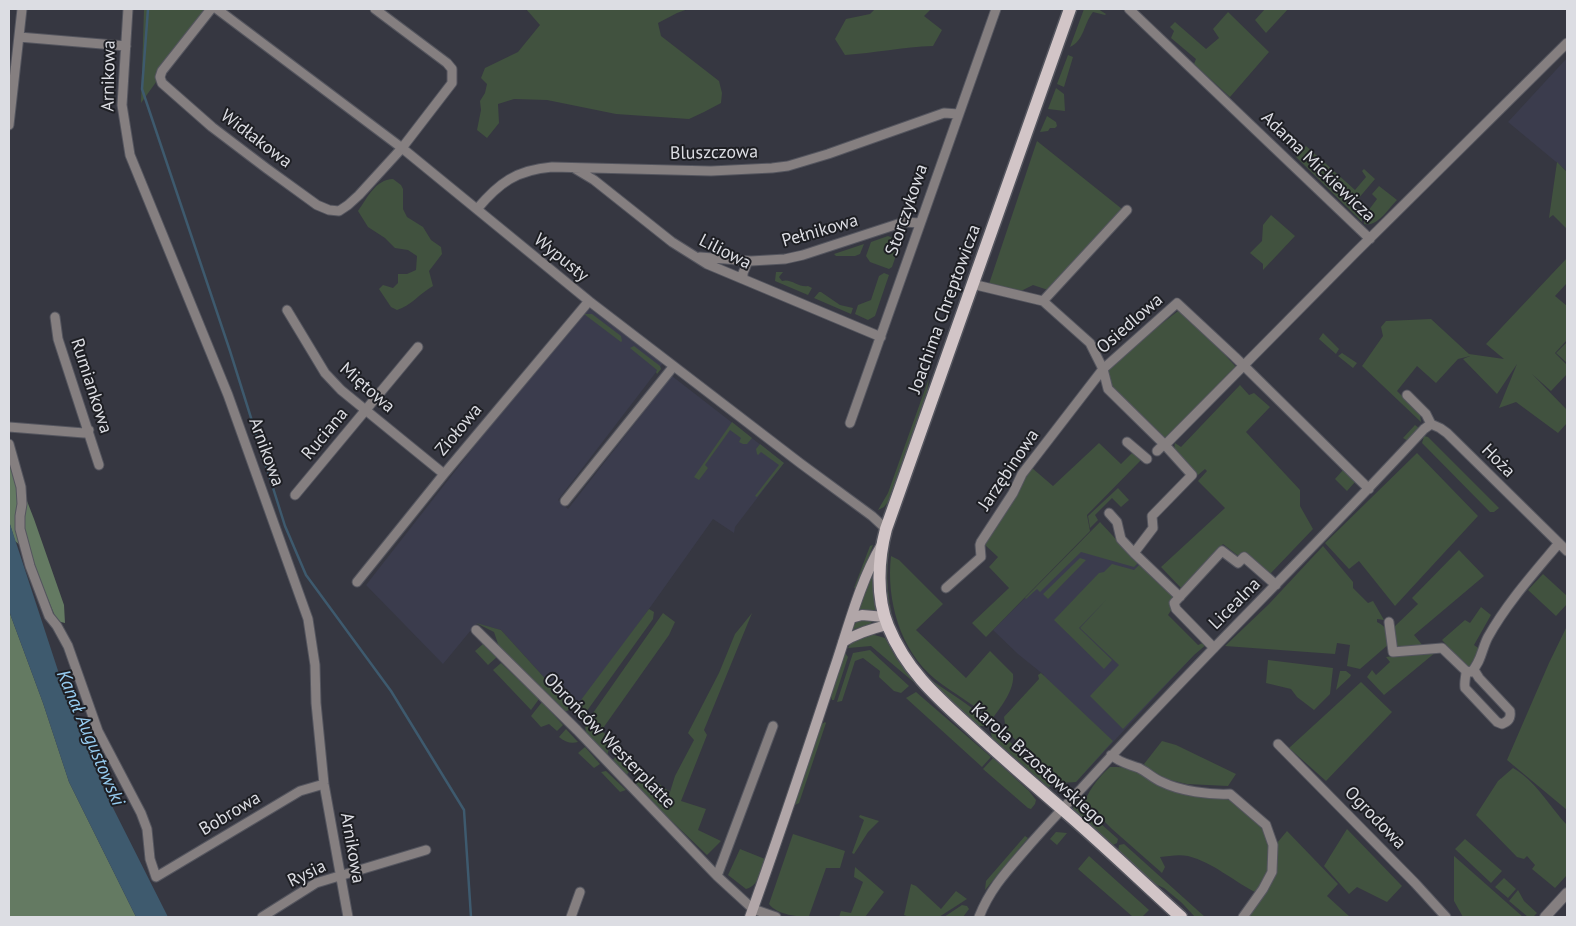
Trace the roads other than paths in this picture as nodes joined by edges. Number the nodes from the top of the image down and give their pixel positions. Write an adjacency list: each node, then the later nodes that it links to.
1 (22, 9): 9 (street)
2 (128, 9): 11 (street, Arnikowa)
3 (211, 9): 14 (street, Widłakowa)
4 (217, 9): 14 (street, Wypusty)
5 (375, 9): 14 (street)
6 (996, 9): 12 (street, Storczykowa)
7 (1070, 9): 23 (main road, Joachima Chreptowicza)
8 (1129, 9): 19 (street, Adama Mickiewicza)
9 (19, 37): 11 (street); 13 (street)
10 (1567, 43): 19 (street, Adama Mickiewicza)
11 (126, 46): 69 (street, Arnikowa)
12 (959, 114): 15 (street, Bluszczowa); 18 (street, Storczykowa)
13 (9, 125)
14 (402, 148): 16 (street, Wypusty)
15 (572, 168): 16 (street, Bluszczowa); 20 (street, Liliowa)
16 (477, 209): 24 (street, Wypusty)
17 (1127, 210): 25 (street)
18 (920, 222): 21 (street, Pełnikowa); 28 (street, Storczykowa)
19 (1370, 239): 31 (street)
20 (697, 257): 21 (street, Pełnikowa); 22 (street, Liliowa)
21 (748, 261): 22 (street)
22 (743, 279): 28 (street, Liliowa)
23 (972, 284): 25 (street); 50 (main road, Joachima Chreptowicza)
24 (588, 301): 30 (street, Wypusty); 45 (street, Ziołowa)
25 (1043, 301): 32 (street)
26 (287, 310): 34 (street, Miętowa)
27 (55, 317): 38 (street, Rumiankowa)
28 (880, 337): 35 (street, Storczykowa)
29 (418, 347): 34 (street, Ruciana)
30 (673, 366): 48 (street); 50 (street, Wypusty)
31 (1244, 366): 32 (street, Osiedlowa); 41 (street); 46 (street, Osiedlowa)
32 (1103, 368): 41 (street); 57 (street, Jarzębinowa)
33 (1407, 395): 36 (street, Hoża)
34 (366, 410): 45 (street, Miętowa); 47 (street, Ruciana)
35 (850, 423)
36 (1431, 424): 46 (street, Licealna); 51 (street, Hoża)
37 (9, 427): 38 (street)
38 (89, 430): 44 (street, Rumiankowa)
39 (1127, 442): 43 (street)
40 (9, 444): 69 (street, Bobrowa)
41 (1165, 445): 42 (street); 54 (street)
42 (1157, 451)
43 (1147, 460)
44 (99, 465)
45 (444, 474): 55 (street, Ziołowa)
46 (1369, 489): 56 (street, Licealna)
47 (295, 495)
48 (565, 501)
49 (1109, 513): 54 (street)
50 (886, 529): 52 (main road, Joachima Chreptowicza)
51 (1559, 544): 53 (street, Hoża); 65 (street)
52 (882, 545): 59 (main road); 60 (main road, Joachima Chreptowicza)
53 (1567, 552)
54 (1134, 553): 58 (street)
55 (357, 582)
56 (1276, 586): 58 (street); 64 (street, Licealna)
57 (946, 588)
58 (1180, 598): 64 (street)
59 (851, 618): 60 (main road); 63 (main road)
60 (886, 621): 63 (main road); 70 (main road, Karola Brzostowskiego)
61 (1389, 622): 65 (street)
62 (476, 630): 73 (street, Obrońców Westerplatte)
63 (843, 642): 76 (main road)
64 (1214, 648): 68 (street, Licealna)
65 (1470, 671): 65 (street)
66 (773, 726): 73 (street)
67 (1278, 744): 84 (street, Ogrodowa)
68 (1112, 755): 70 (street, Licealna); 83 (street)
69 (324, 784): 72 (street, Arnikowa)
70 (1062, 809): 81 (street, Licealna); 82 (main road, Karola Brzostowskiego)
71 (426, 850): 72 (street, Rysia)
72 (340, 876): 77 (street, Rysia); 78 (street, Arnikowa)
73 (717, 876): 76 (street, Obrońców Westerplatte)
74 (580, 892): 79 (street)
75 (1567, 894): 85 (street)
76 (752, 913): 80 (street, Obrońców Westerplatte)
77 (262, 917)
78 (348, 917)
79 (571, 917)
80 (776, 917)
81 (979, 917)
82 (1181, 917)
83 (1244, 917)
84 (1446, 917)
85 (1545, 917)

